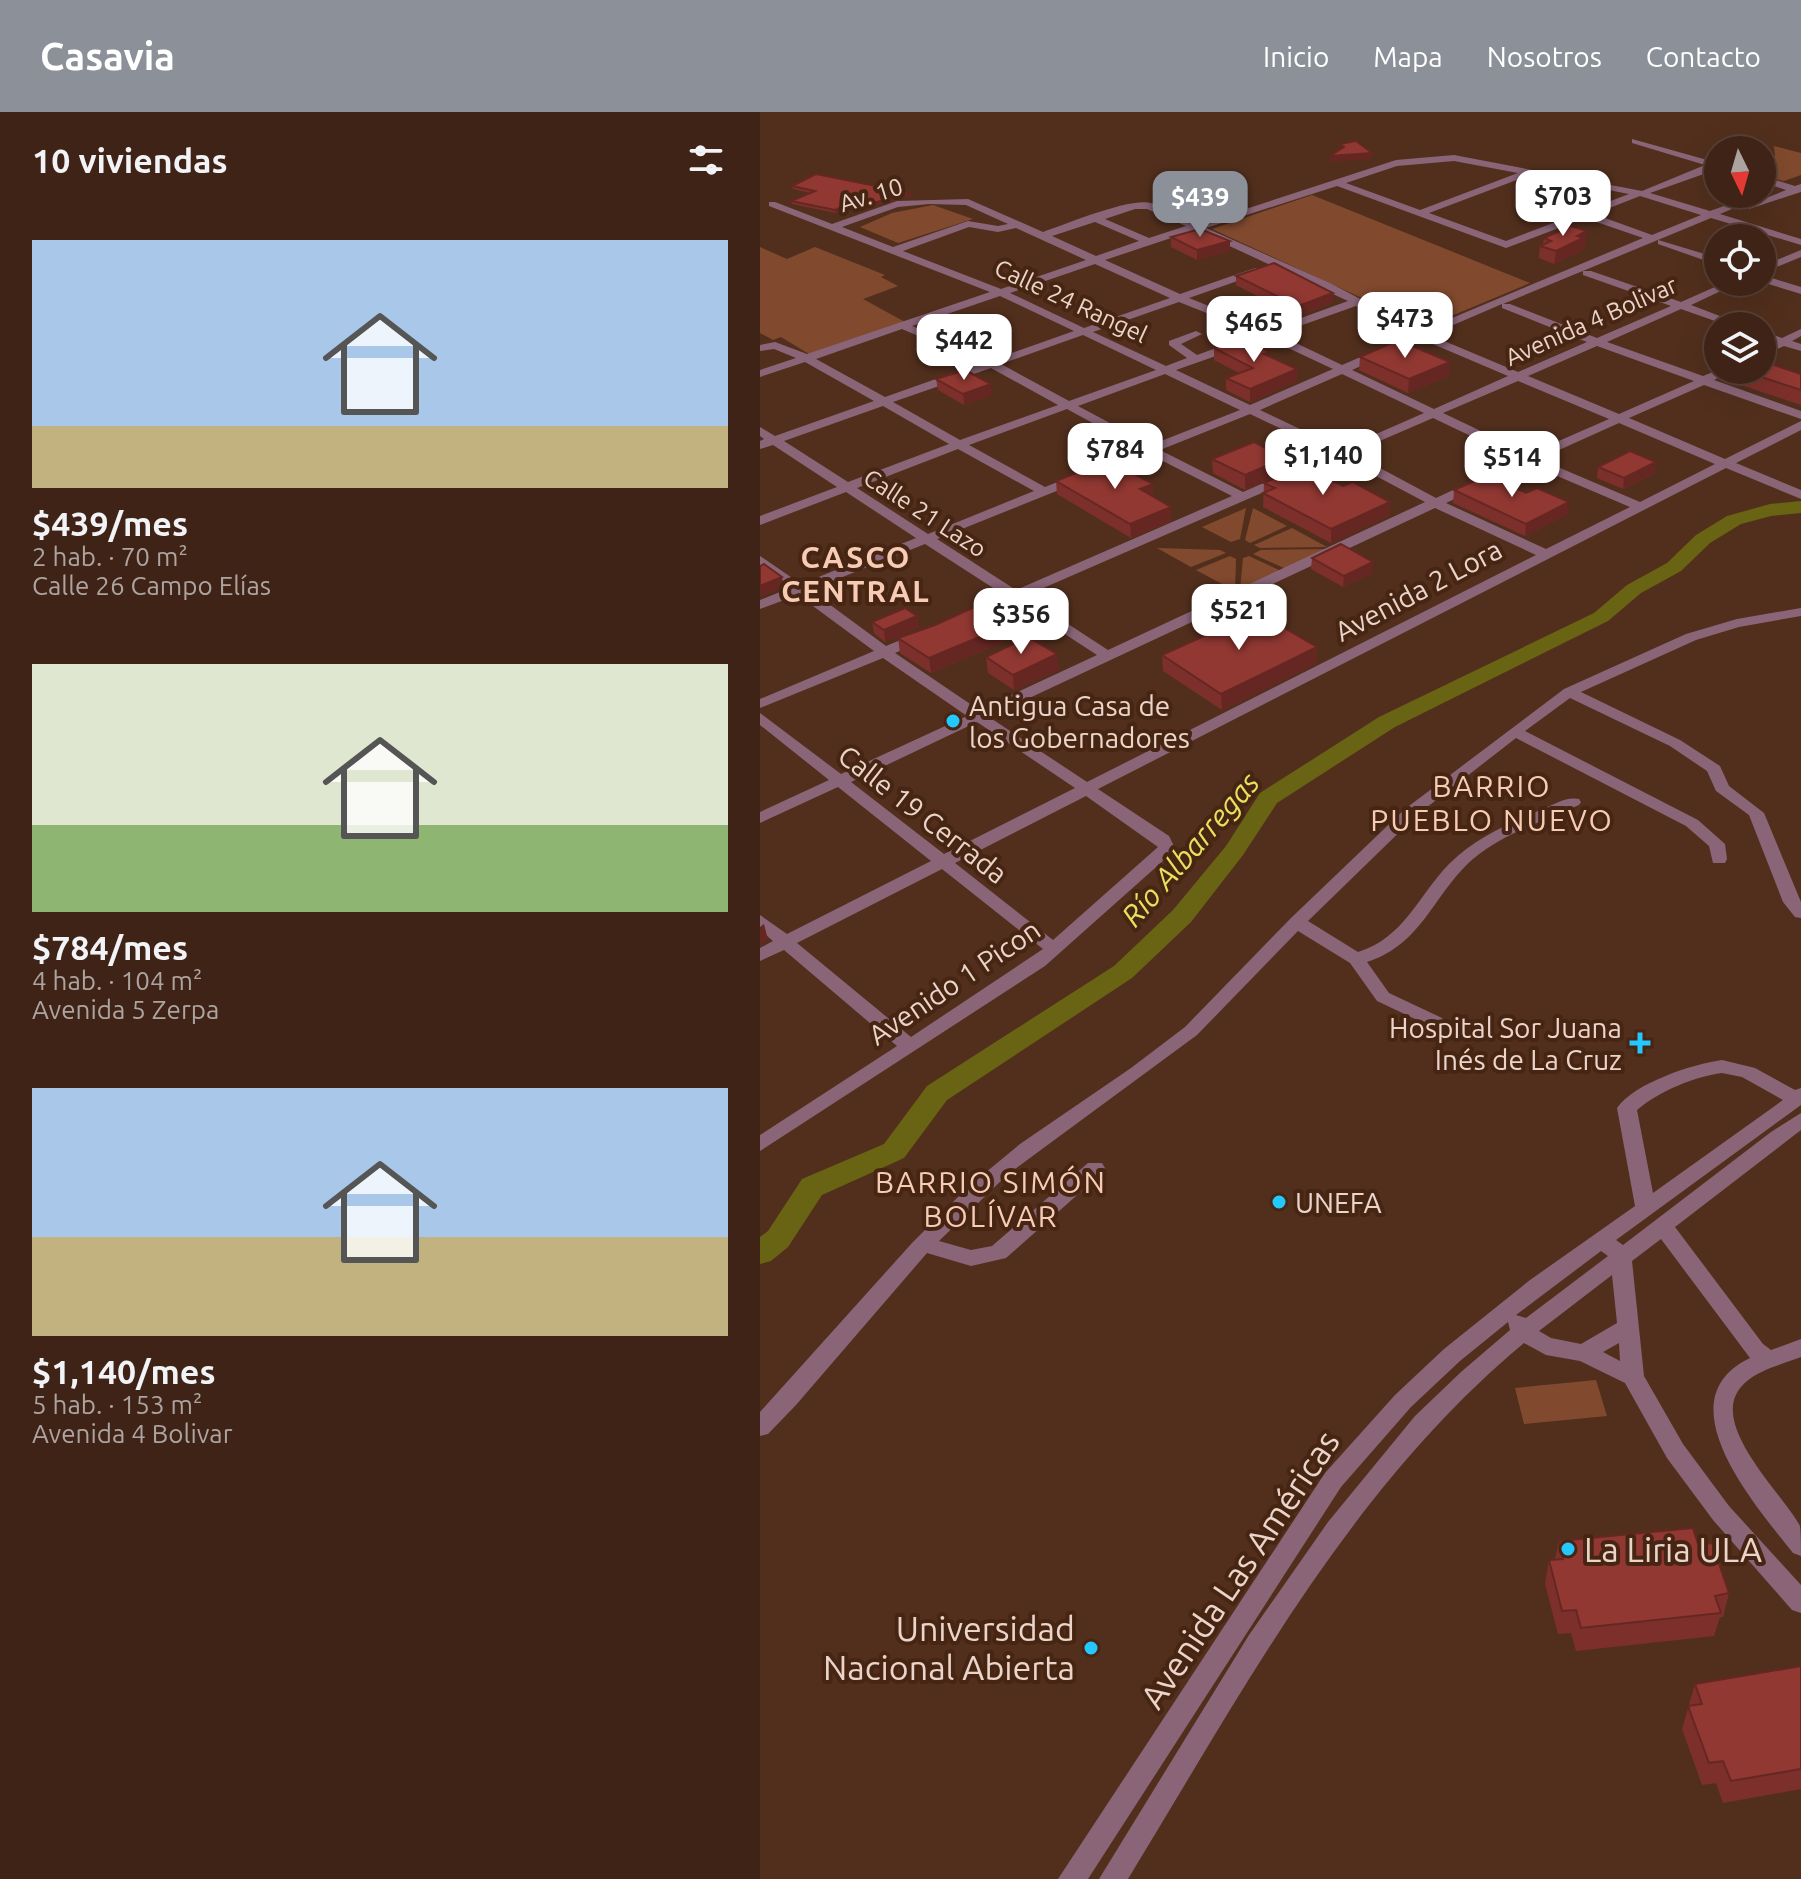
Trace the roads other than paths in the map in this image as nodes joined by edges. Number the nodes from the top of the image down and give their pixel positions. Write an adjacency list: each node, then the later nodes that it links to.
1 (1635, 141): 2 (street)
2 (1704, 162)
3 (1534, 170): 6 (street); 11 (street); 14 (street); 19 (street)
4 (1704, 170): 11 (street)
5 (1801, 178): 8 (street)
6 (1336, 182): 14 (street); 19 (street)
7 (1776, 183): 8 (street)
8 (1782, 185): 9 (street); 10 (street)
9 (1776, 188)
10 (1799, 189): 16 (street)
11 (1643, 192): 15 (street); 16 (street)
12 (772, 204): 20 (street, Calle 24 Rangel)
13 (1732, 208): 16 (street)
14 (1423, 212): 15 (street)
15 (1587, 215): 22 (street)
16 (1716, 216): 22 (street); 24 (street)
17 (1097, 219): 19 (street); 21 (street); 23 (street)
18 (1019, 224): 20 (street, Av. 10); 21 (street, Av. 10); 25 (street)
19 (1188, 225): 23 (street); 30 (street)
20 (833, 227): 25 (street, Calle 24 Rangel)
21 (1042, 236): 28 (street, Av. 10)
22 (1657, 240): 27 (street); 31 (street); 46 (street)
23 (1149, 242): 28 (street)
24 (1801, 242)
25 (895, 250): 34 (street, Calle 24 Rangel)
26 (1801, 253): 29 (street)
27 (1704, 257)
28 (1093, 260): 34 (street); 36 (street, Av. 10)
29 (1776, 264)
30 (1275, 265): 36 (street); 37 (street)
31 (1587, 273): 38 (street); 39 (street)
32 (1776, 283): 33 (street)
33 (1801, 291)
34 (1000, 292): 41 (street); 42 (street, Calle 24 Rangel)
35 (1704, 295): 38 (street, Avenida 4 Bolivar)
36 (1177, 297): 42 (street); 44 (street, Av. 10)
37 (1350, 304): 44 (street); 46 (street)
38 (1682, 305): 40 (street); 49 (street, Avenida 4 Bolivar)
39 (1506, 306): 46 (street); 49 (street)
40 (1704, 313)
41 (901, 325): 53 (street); 55 (street)
42 (1084, 330): 55 (street); 56 (street, Calle 24 Rangel)
43 (1801, 332): 48 (street)
44 (1266, 333): 54 (street); 57 (street, Av. 10)
45 (1196, 334): 54 (street)
46 (1421, 339): 57 (street); 59 (street)
47 (1776, 339): 48 (street)
48 (1784, 342): 51 (street); 52 (street)
49 (1599, 343): 59 (street, Avenida 4 Bolivar); 60 (street)
50 (766, 346): 53 (street)
51 (1776, 346)
52 (1801, 348)
53 (806, 358): 58 (street); 62 (street)
54 (1194, 358): 56 (street)
55 (990, 363): 62 (street); 63 (street)
56 (1165, 369): 63 (street); 64 (street, Calle 24 Rangel)
57 (1346, 370): 64 (street); 65 (street, Av. 10)
58 (760, 374)
59 (1514, 379): 65 (street, Avenida 4 Bolivar); 67 (street)
60 (1704, 381): 67 (street)
61 (1713, 384): 66 (street)
62 (883, 401): 70 (street); 71 (street)
63 (1066, 406): 71 (street); 73 (street)
64 (1252, 409): 73 (street); 74 (street, Calle 24 Rangel)
65 (1435, 414): 74 (street, Avenida 4 Bolivar); 75 (street, Av. 10)
66 (1801, 415)
67 (1612, 421): 75 (street); 76 (street)
68 (1801, 425): 76 (street, Avenida 2 Lora)
69 (760, 431): 70 (street, Calle 21 Lazo)
70 (775, 440): 72 (street); 78 (street, Calle 21 Lazo)
71 (959, 444): 78 (street); 79 (street)
72 (760, 445)
73 (1152, 450): 79 (street); 81 (street)
74 (1344, 454): 81 (street, Avenida 4 Bolivar); 82 (street, Calle 24 Rangel)
75 (1529, 459): 82 (street); 83 (street, Av. 10)
76 (1719, 466): 77 (street); 83 (street, Avenida 2 Lora)
77 (1758, 482): 80 (street); 84 (street)
78 (844, 488): 85 (street); 86 (street, Calle 21 Lazo)
79 (1044, 492): 86 (street)
80 (1801, 495)
81 (1243, 497): 90 (street, Avenida 4 Bolivar)
82 (1436, 503): 87 (street, Calle 24 Rangel); 98 (street)
83 (1638, 506): 87 (street, Avenida 2 Lora)
84 (1801, 506)
85 (760, 521)
86 (925, 540): 89 (street); 90 (street, Calle 21 Lazo)
87 (1545, 554): 93 (street, Avenida 2 Lora)
88 (760, 560): 89 (street)
89 (802, 589): 92 (street); 97 (street)
90 (1014, 597): 94 (street, Avenida 4 Bolivar); 98 (street, Calle 21 Lazo)
91 (1423, 597): 93 (street)
92 (760, 605)
93 (1441, 606): 105 (street, Avenida 2 Lora)
94 (986, 609)
95 (1801, 613): 99 (street)
96 (929, 633): 97 (street)
97 (884, 651): 100 (street); 101 (street)
98 (1108, 656): 101 (street)
99 (1569, 692): 103 (street); 110 (street)
100 (760, 704)
101 (980, 715): 104 (street); 105 (street)
102 (760, 718): 104 (street, Calle 19 Cerrada)
103 (1515, 732): 108 (street); 112 (street)
104 (840, 781): 107 (street); 109 (street, Calle 19 Cerrada)
105 (1084, 788): 109 (street, Avenida 2 Lora); 114 (street, Avenido 1 Picon)
106 (1573, 802): 116 (street)
107 (760, 818)
108 (1719, 859)
109 (941, 863): 113 (street, Avenida 2 Lora); 114 (street, Calle 19 Cerrada)
110 (1801, 913)
111 (760, 921): 113 (street)
112 (1297, 922): 116 (street); 124 (street)
113 (785, 942): 115 (street, Avenida 2 Lora); 118 (street)
114 (1054, 949): 118 (street, Avenido 1 Picon)
115 (760, 955)
116 (1356, 959): 117 (street)
117 (1436, 1022)
118 (911, 1047): 120 (street, Avenido 1 Picon)
119 (1794, 1115): 122 (street, Avenida Las Américas); 122 (street)
120 (760, 1144)
121 (1095, 1168): 124 (street)
122 (1654, 1217): 123 (street, Avenida Las Américas); 125 (street, Avenida Las Américas); 131 (street)
123 (1599, 1241): 125 (street); 126 (street, Avenida Las Américas)
124 (926, 1244): 133 (street)
125 (1621, 1258): 127 (street); 128 (street, Avenida Las Américas)
126 (1512, 1305): 128 (street); 136 (street, Avenida Las Américas)
127 (1627, 1327): 130 (street); 132 (street)
128 (1521, 1331): 130 (street); 137 (street, Avenida Las Américas)
129 (1801, 1348): 131 (street)
130 (1584, 1353): 132 (street)
131 (1767, 1359): 134 (street)
132 (1633, 1377): 135 (street)
133 (760, 1427)
134 (1801, 1546)
135 (1801, 1602)
136 (1072, 1879)
137 (1113, 1879)

